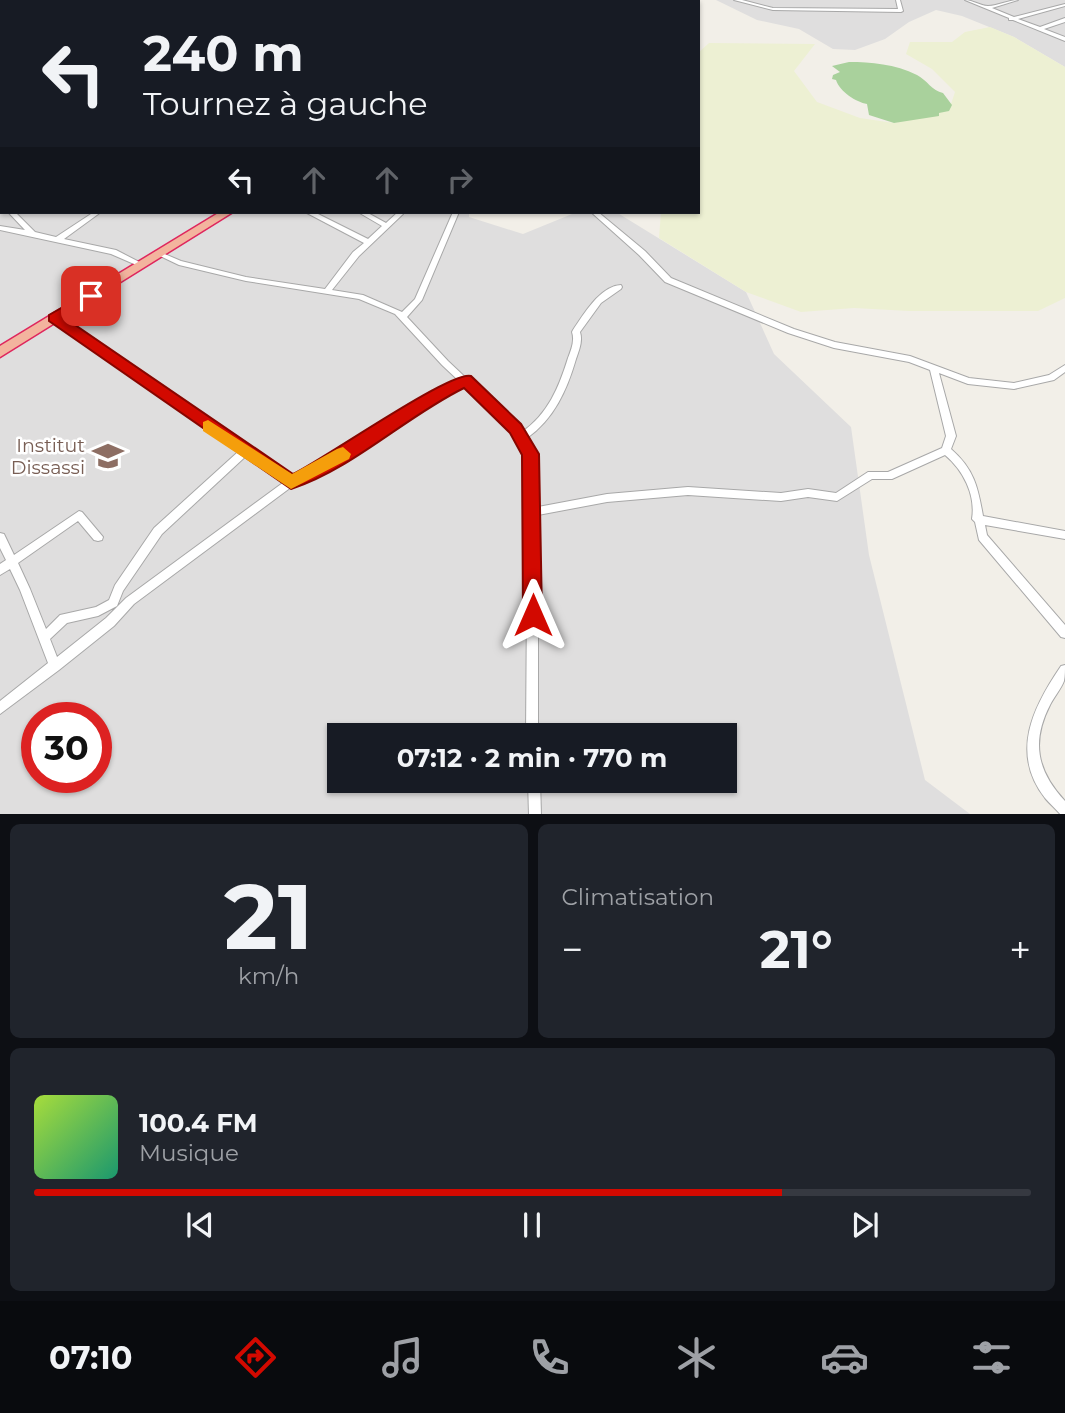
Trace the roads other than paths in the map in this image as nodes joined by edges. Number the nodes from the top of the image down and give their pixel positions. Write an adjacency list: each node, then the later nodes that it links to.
1 (736, 0): 9 (street)
2 (766, 0): 9 (street)
3 (841, 0): 10 (street)
4 (898, 0): 10 (street)
5 (967, 0): 8 (street)
6 (1016, 0): 8 (street)
7 (1065, 5): 11 (street)
8 (986, 8): 11 (street)
9 (768, 9): 10 (street)
10 (844, 10)
11 (1011, 19): 13 (street)
12 (1065, 20): 13 (street)
13 (1039, 29): 14 (street)
14 (1065, 39)
15 (13, 214): 25 (street)
16 (95, 214): 26 (street)
17 (224, 214): 28 (highway)
18 (313, 214): 27 (street)
19 (365, 214): 23 (street)
20 (400, 214): 23 (street)
21 (455, 214): 32 (street)
22 (596, 214): 36 (street)
23 (387, 226): 27 (street)
24 (0, 229): 25 (street)
25 (33, 234): 26 (street)
26 (57, 240): 29 (street)
27 (369, 242): 31 (street)
28 (160, 254): 29 (highway); 31 (street)
29 (141, 265): 33 (highway)
30 (618, 287): 38 (street)
31 (327, 292): 32 (street)
32 (403, 316): 37 (street)
33 (54, 318): 34 (highway); 39 (street)
34 (0, 352)
35 (1065, 368): 36 (street)
36 (934, 369): 40 (street)
37 (466, 380): 38 (street); 41 (street)
38 (521, 437): 42 (street)
39 (246, 450): 41 (street); 50 (street)
40 (946, 450): 42 (street); 43 (street)
41 (291, 482): 51 (street)
42 (533, 512): 54 (street)
43 (977, 519): 44 (street); 49 (street)
44 (1065, 535)
45 (0, 537): 47 (street)
46 (98, 537): 47 (street)
47 (10, 561): 48 (street); 50 (street)
48 (0, 570)
49 (1065, 633)
50 (44, 638): 51 (street)
51 (55, 666): 53 (street)
52 (1065, 670): 56 (street)
53 (0, 708)
54 (532, 723)
55 (534, 793): 57 (street)
56 (1065, 810)
57 (535, 814)

